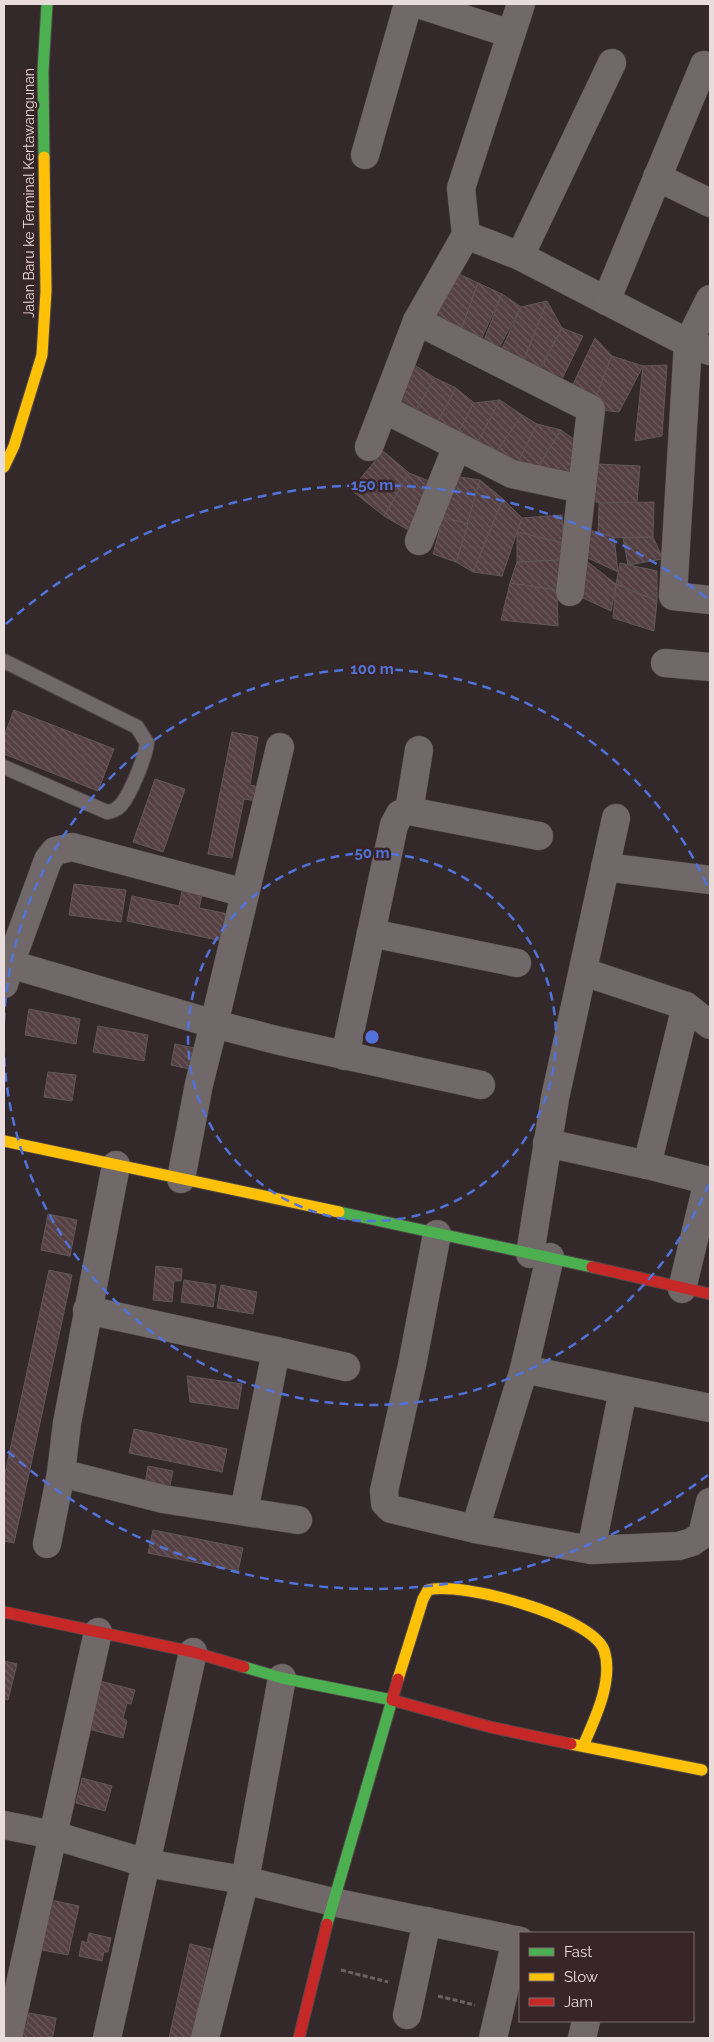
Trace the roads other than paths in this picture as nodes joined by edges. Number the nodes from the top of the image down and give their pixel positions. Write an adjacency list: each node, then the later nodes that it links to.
1 (47, 4): 20 (street, Jalan Baru ke Terminal Kertawangunan)
2 (408, 4): 8 (street)
3 (418, 4): 5 (street)
4 (521, 4): 5 (street)
5 (511, 34): 11 (street)
6 (612, 63): 12 (street)
7 (704, 65): 9 (street)
8 (366, 155)
9 (657, 177): 10 (street); 14 (street)
10 (710, 203)
11 (466, 235): 12 (street); 15 (street)
12 (520, 256): 14 (street)
13 (710, 299): 16 (street)
14 (606, 301): 16 (street)
15 (417, 320): 17 (street); 21 (street)
16 (699, 347): 24 (street)
17 (384, 409): 18 (street); 19 (street)
18 (457, 446): 21 (street); 22 (street)
19 (369, 447)
20 (4, 467)
21 (582, 489): 23 (street)
22 (419, 540)
23 (570, 592)
24 (710, 600)
25 (4, 661): 30 (lane)
26 (665, 663): 27 (street)
27 (710, 667)
28 (280, 747): 36 (street)
29 (419, 750): 31 (street)
30 (4, 767)
31 (409, 811): 33 (street); 37 (street)
32 (616, 818): 34 (street)
33 (539, 836)
34 (605, 867): 35 (street); 39 (street)
35 (710, 880)
36 (245, 893): 40 (street); 42 (street)
37 (371, 933): 38 (street); 44 (street)
38 (517, 964)
39 (584, 972): 41 (street); 47 (street)
40 (7, 974): 42 (street)
41 (686, 1006): 43 (street); 49 (street)
42 (214, 1024): 44 (street); 50 (street)
43 (710, 1025)
44 (345, 1056): 45 (street)
45 (481, 1085)
46 (4, 1141): 48 (street)
47 (547, 1143): 49 (street); 53 (street)
48 (116, 1165): 50 (street); 56 (street)
49 (647, 1165): 51 (street)
50 (181, 1179): 52 (street)
51 (709, 1181): 54 (street)
52 (437, 1234): 53 (street); 66 (street)
53 (540, 1255): 54 (street); 59 (street)
54 (682, 1289): 55 (street)
55 (710, 1294)
56 (87, 1310): 57 (street); 62 (street)
57 (276, 1351): 58 (street); 63 (street)
58 (346, 1367)
59 (524, 1369): 60 (street); 66 (street)
60 (623, 1390): 61 (street); 68 (street)
61 (710, 1408)
62 (61, 1473): 63 (street); 67 (street)
63 (244, 1511): 65 (street)
64 (708, 1517): 68 (street)
65 (298, 1520)
66 (475, 1529): 68 (street)
67 (47, 1544)
68 (591, 1550)
69 (4, 1612): 70 (street)
70 (98, 1632): 71 (street); 77 (street)
71 (193, 1652): 72 (street); 78 (street)
72 (282, 1678): 73 (street); 79 (street)
73 (392, 1700): 74 (street); 74 (street); 80 (street)
74 (583, 1746): 75 (street)
75 (702, 1770)
76 (4, 1825): 77 (street)
77 (53, 1835): 78 (street); 85 (street)
78 (146, 1863): 79 (street); 86 (street)
79 (245, 1880): 80 (street); 87 (street)
80 (333, 1902): 81 (street); 88 (street)
81 (427, 1922): 82 (street); 83 (street)
82 (518, 1941): 89 (street)
83 (408, 2015)
84 (586, 2022): 90 (street)
85 (8, 2038)
86 (108, 2038)
87 (205, 2038)
88 (299, 2038)
89 (493, 2038)
90 (582, 2038)

